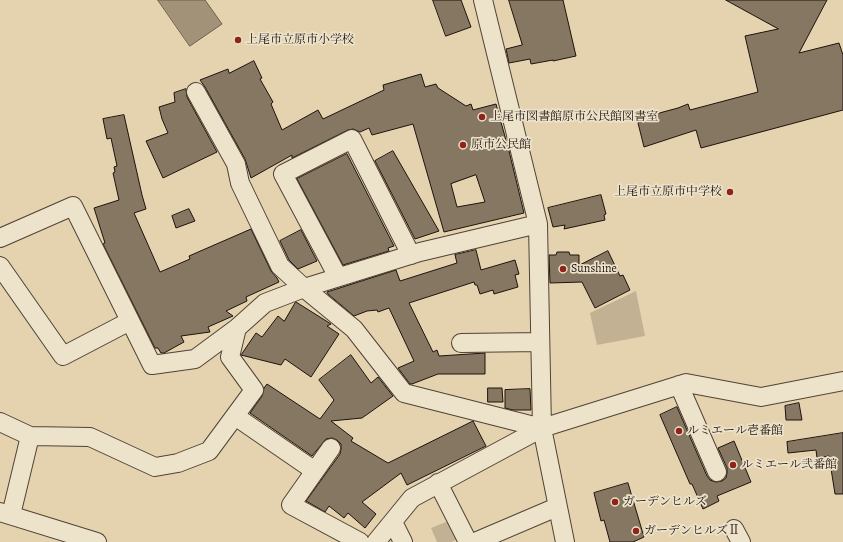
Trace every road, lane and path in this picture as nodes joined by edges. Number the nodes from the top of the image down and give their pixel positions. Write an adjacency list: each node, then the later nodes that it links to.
1 (483, 0): 3 (street)
2 (196, 92): 8 (street)
3 (538, 224): 5 (street); 11 (street)
4 (0, 238): 9 (street)
5 (411, 255): 7 (street); 7 (street)
6 (0, 266): 9 (street)
7 (338, 278): 8 (street)
8 (304, 288): 10 (street); 17 (street)
9 (130, 321): 10 (street)
10 (237, 328): 15 (street)
11 (540, 342): 12 (street); 17 (street)
12 (461, 343)
13 (843, 381): 14 (street)
14 (679, 385): 17 (street); 21 (street)
15 (235, 416): 18 (street); 20 (street)
16 (0, 422): 18 (street)
17 (542, 428): 22 (street); 23 (street)
18 (30, 436): 24 (street)
19 (331, 448): 20 (street)
20 (315, 471): 27 (street)
21 (716, 472)
22 (438, 483): 25 (street); 30 (street)
23 (557, 507): 31 (street); 32 (street)
24 (6, 514): 26 (street)
25 (393, 522): 28 (street); 29 (street)
26 (97, 542)
27 (360, 542)
28 (376, 542)
29 (403, 542)
30 (468, 542)
31 (475, 542)
32 (565, 542)

